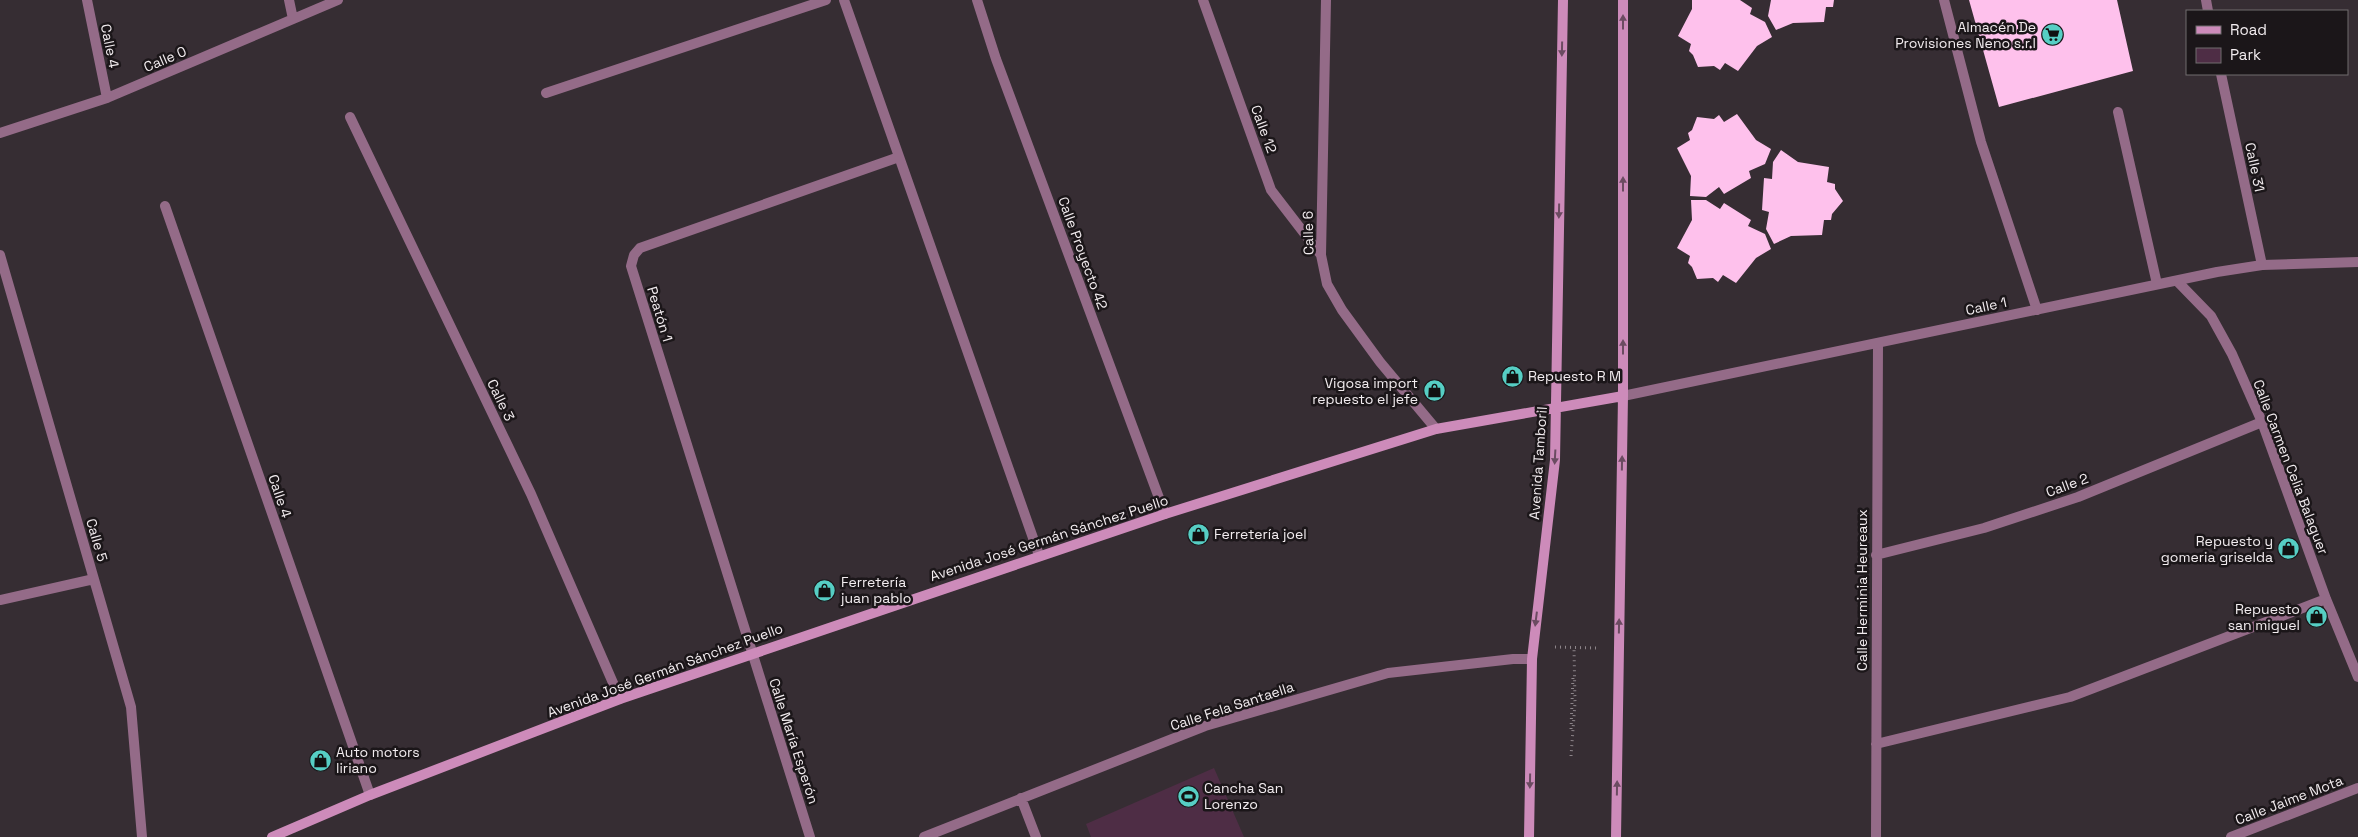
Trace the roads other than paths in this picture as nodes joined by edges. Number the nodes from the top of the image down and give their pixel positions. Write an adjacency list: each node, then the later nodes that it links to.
1 (87, 0): 15 (street, Calle 4)
2 (290, 0): 12 (street)
3 (338, 0): 12 (street, Calle 0)
4 (826, 0): 14 (street)
5 (844, 0): 19 (street)
6 (977, 0): 33 (street, Calle Proyecto 42)
7 (1203, 0): 22 (street, Calle 12)
8 (1326, 0): 22 (street, Calle 6)
9 (1563, 0): 30 (main road, Avenida Tamboril, one-way to 30)
10 (1623, 0): 29 (main road, one-way to 10)
11 (1944, 0): 27 (street)
12 (293, 19): 15 (street, Calle 0)
13 (2221, 75): 24 (street, Calle 31)
14 (546, 93)
15 (107, 98): 18 (street, Calle 0)
16 (2118, 112): 26 (street)
17 (350, 117): 42 (street, Calle 3)
18 (0, 133)
19 (899, 157): 34 (street); 39 (street, Peatón 1)
20 (165, 206): 45 (street, Calle 4)
21 (0, 255): 36 (street, Calle 5)
22 (1321, 256): 32 (street, Calle 6)
23 (2358, 262): 24 (street, Calle 1)
24 (2262, 265): 25 (street, Calle 1)
25 (2177, 281): 26 (street, Calle 1); 31 (street, Calle Carmen Celia Balaguer)
26 (2157, 284): 27 (street, Calle 1)
27 (2037, 310): 28 (street, Calle 1)
28 (1878, 344): 29 (street, Calle 1); 35 (street, Calle Herminia Heureaux)
29 (1623, 396): 30 (main road, Avenida José Germán Sánchez Puello); 53 (main road, one-way to 29)
30 (1556, 408): 32 (main road, Avenida José Germán Sánchez Puello); 40 (main road, Avenida Tamboril, one-way to 40)
31 (2262, 422): 35 (street, Calle 2); 37 (street, Calle Carmen Celia Balaguer)
32 (1436, 429): 33 (main road, Avenida José Germán Sánchez Puello)
33 (1165, 514): 34 (main road, Avenida José Germán Sánchez Puello)
34 (1039, 555): 39 (main road, Avenida José Germán Sánchez Puello)
35 (1876, 555): 43 (street, Calle Herminia Heureaux)
36 (94, 579): 38 (street); 47 (street, Calle 5)
37 (2326, 599): 41 (street, Calle Carmen Celia Balaguer); 43 (street)
38 (0, 600)
39 (751, 653): 42 (main road, Avenida José Germán Sánchez Puello); 49 (street, Calle María Esperón)
40 (1532, 659): 46 (street, Calle Fela Santaella); 52 (main road, Avenida Tamboril, one-way to 52)
41 (2358, 677)
42 (620, 699): 45 (main road, Avenida José Germán Sánchez Puello)
43 (1876, 744): 54 (street, Calle Herminia Heureaux)
44 (2358, 788): 55 (street, Calle Jaime Mota)
45 (370, 795): 48 (main road, Avenida José Germán Sánchez Puello)
46 (1021, 798): 50 (street, Calle Fela Santaella); 51 (street)
47 (142, 837)
48 (272, 837)
49 (810, 837)
50 (924, 837)
51 (1036, 837)
52 (1529, 837)
53 (1616, 837)
54 (1876, 837)
55 (2231, 837)

